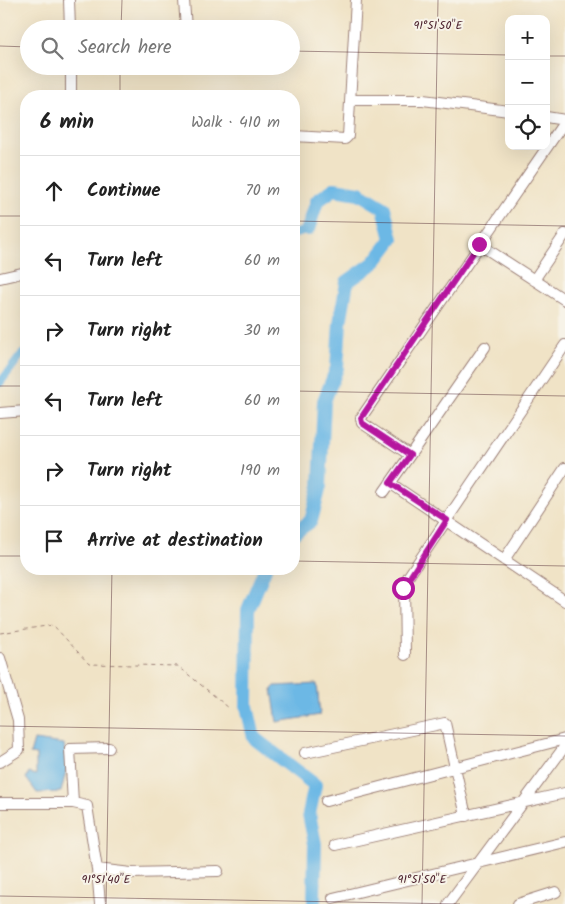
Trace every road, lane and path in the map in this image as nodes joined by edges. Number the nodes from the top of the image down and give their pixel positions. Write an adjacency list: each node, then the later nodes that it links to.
1 (69, 0): 4 (street)
2 (184, 0): 5 (street)
3 (356, 0): 8 (street)
4 (70, 20)
5 (185, 20)
6 (71, 75): 7 (street)
7 (71, 90)
8 (352, 100): 9 (street); 12 (street)
9 (505, 110)
10 (550, 118): 11 (street)
11 (565, 121): 14 (street)
12 (300, 136)
13 (565, 234): 17 (street)
14 (479, 244): 17 (street); 23 (street)
15 (20, 273): 16 (street)
16 (0, 278)
17 (534, 280): 18 (street)
18 (565, 300)
19 (565, 346): 27 (street)
20 (485, 347): 23 (street)
21 (20, 411): 22 (street)
22 (0, 413)
23 (410, 455): 25 (street)
24 (565, 468): 28 (street)
25 (390, 483): 26 (street); 27 (street)
26 (384, 492)
27 (447, 520): 28 (street); 31 (street)
28 (504, 560): 29 (street)
29 (565, 600)
30 (0, 633): 33 (path)
31 (405, 655)
32 (0, 658): 38 (street)
33 (229, 708)
34 (565, 739): 39 (street)
35 (565, 746): 42 (street)
36 (109, 748): 44 (street)
37 (305, 753): 39 (street)
38 (0, 762)
39 (455, 767): 41 (street); 45 (street)
40 (565, 793): 42 (street)
41 (326, 800)
42 (524, 802): 45 (street); 48 (street)
43 (0, 803): 44 (street)
44 (73, 803): 49 (street)
45 (466, 816): 47 (street)
46 (565, 842): 48 (street)
47 (335, 845)
48 (478, 864): 52 (street); 54 (street)
49 (97, 869): 50 (street); 53 (street)
50 (218, 871)
51 (556, 892): 55 (street)
52 (332, 898)
53 (100, 904)
54 (448, 904)
55 (518, 904)

